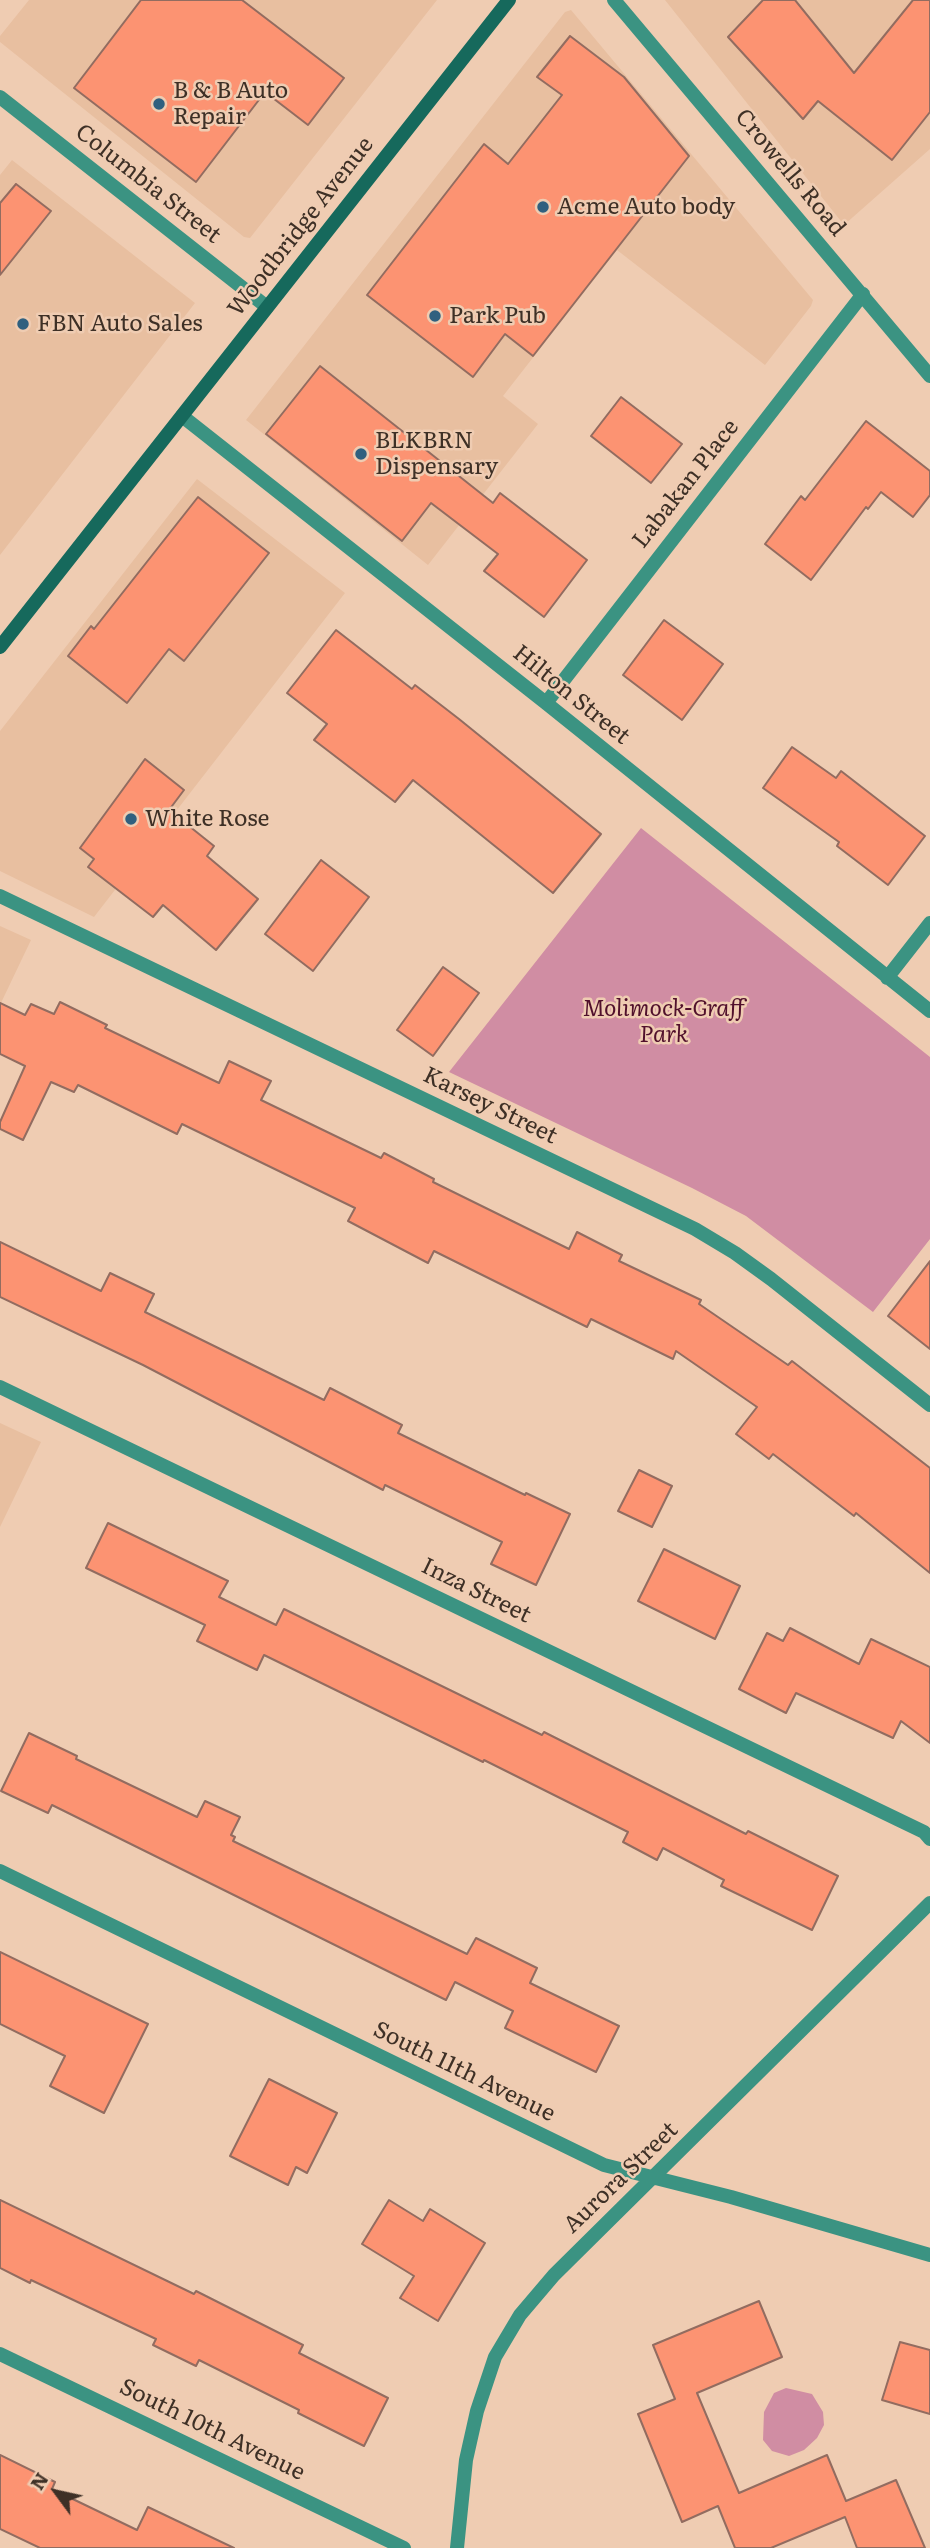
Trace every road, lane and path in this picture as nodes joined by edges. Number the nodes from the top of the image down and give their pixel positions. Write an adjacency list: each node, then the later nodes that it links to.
1 (509, 0): 5 (main road, Woodbridge Avenue)
2 (614, 0): 4 (street, Crowells Road)
3 (0, 97): 5 (street, Columbia Street)
4 (863, 294): 6 (street, Crowells Road); 9 (street, Labakan Place)
5 (267, 307): 7 (main road, Woodbridge Avenue)
6 (930, 376)
7 (182, 416): 8 (main road, Woodbridge Avenue); 9 (street, Hilton Street)
8 (0, 647)
9 (545, 703): 12 (street, Hilton Street)
10 (0, 896): 15 (street, Karsey Street)
11 (930, 923): 12 (street)
12 (887, 978): 13 (street, Hilton Street)
13 (930, 1011)
14 (0, 1387): 16 (street, Inza Street)
15 (930, 1405)
16 (930, 1839)
17 (0, 1871): 19 (street, South 11th Avenue)
18 (930, 1903): 19 (street, Aurora Street)
19 (652, 2179): 20 (street, South 11th Avenue); 23 (street, Aurora Street)
20 (930, 2255)
21 (0, 2354): 22 (street, South 10th Avenue)
22 (404, 2548)
23 (457, 2548)

